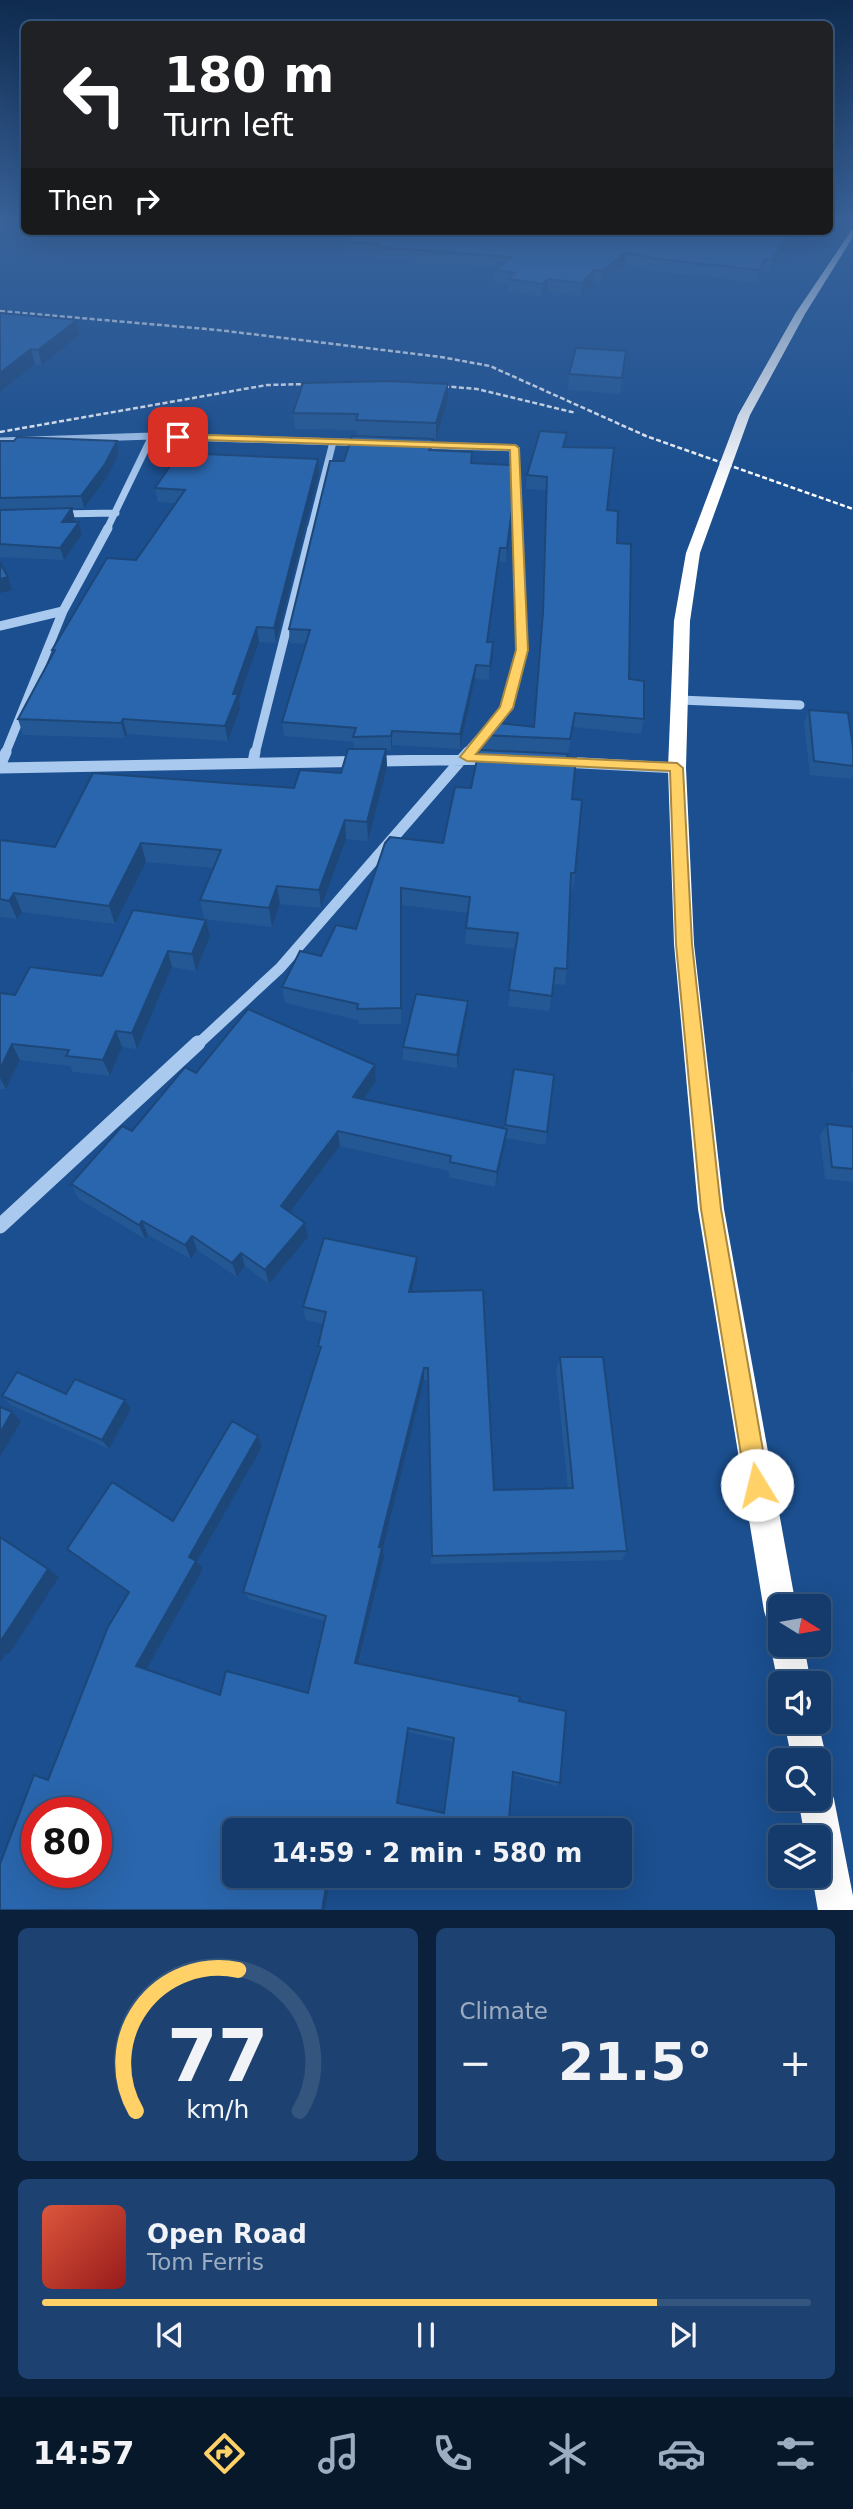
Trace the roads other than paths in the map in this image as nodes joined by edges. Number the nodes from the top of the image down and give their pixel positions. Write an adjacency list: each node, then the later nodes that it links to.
1 (802, 311): 11 (highway)
2 (152, 436): 3 (street); 4 (street); 7 (street)
3 (0, 441)
4 (333, 442): 5 (street); 16 (street)
5 (372, 443)
6 (411, 444): 13 (street)
7 (116, 513): 8 (street); 9 (street)
8 (49, 514)
9 (63, 611): 10 (street); 17 (street)
10 (0, 626)
11 (680, 700): 12 (street); 18 (highway)
12 (800, 705)
13 (467, 757): 14 (street); 16 (street); 19 (street)
14 (506, 759)
15 (545, 761): 18 (street)
16 (253, 762): 17 (street)
17 (0, 767)
18 (677, 768): 20 (highway)
19 (0, 1226)
20 (777, 1594)
21 (818, 1811): 22 (highway)
22 (837, 1910)

